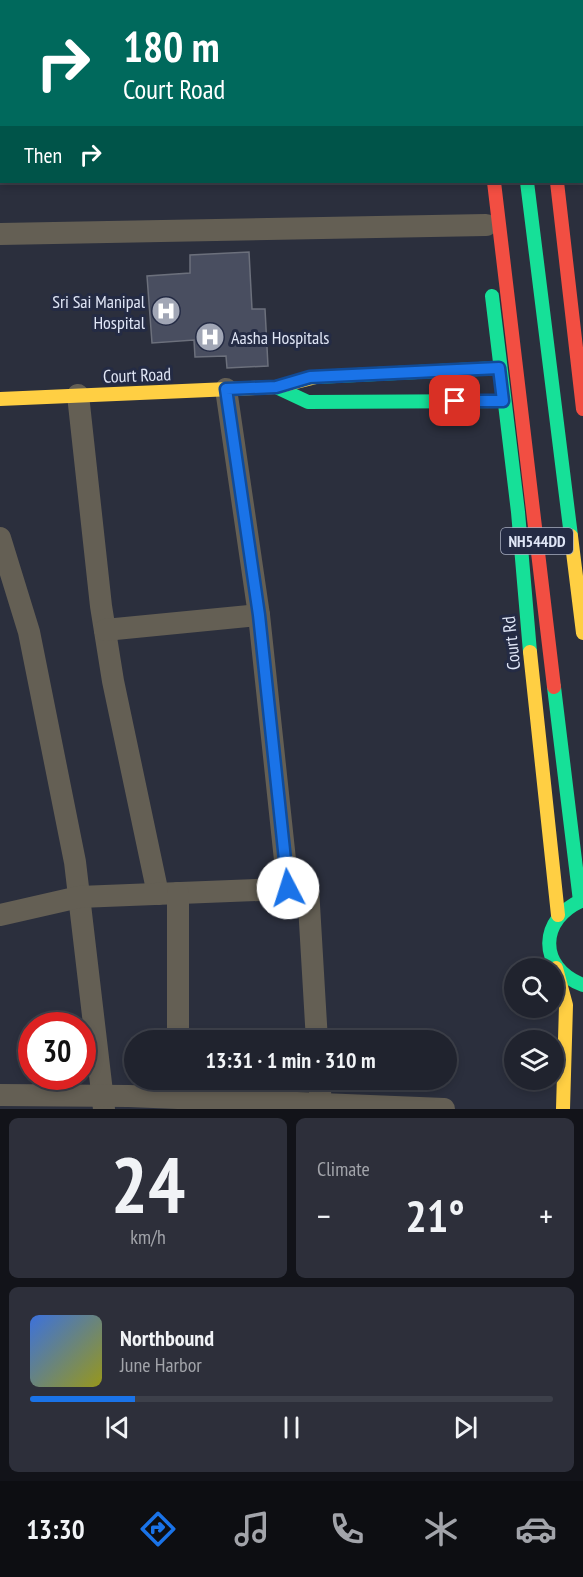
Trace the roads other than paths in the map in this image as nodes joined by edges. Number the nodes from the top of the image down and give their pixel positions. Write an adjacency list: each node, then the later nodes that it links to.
1 (483, 183): 5 (main road, Court Rd)
2 (494, 183): 21 (main road, NH544DD)
3 (527, 183): 17 (main road, NH544DD)
4 (557, 183): 13 (main road)
5 (486, 225): 6 (street); 7 (main road, Court Rd)
6 (0, 234)
7 (499, 368): 8 (main road, Court Road); 12 (main road, Court Rd)
8 (276, 387): 9 (main road, Court Road); 12 (main road, Court Road)
9 (226, 389): 10 (main road, Court Road); 15 (street)
10 (78, 395): 11 (main road, Court Road); 16 (street)
11 (0, 399)
12 (503, 401): 23 (main road, Court Rd)
13 (583, 409)
14 (0, 538): 20 (street)
15 (259, 615): 16 (street); 18 (street)
16 (105, 630): 19 (street)
17 (583, 633)
18 (288, 888): 19 (street); 29 (street)
19 (168, 893): 20 (street); 28 (street)
20 (79, 897): 22 (street); 33 (street)
21 (581, 901): 23 (main road)
22 (0, 915)
23 (558, 915): 24 (main road)
24 (551, 958)
25 (564, 976): 26 (main road)
26 (583, 985)
27 (564, 998): 36 (main road)
28 (177, 1030)
29 (316, 1030)
30 (320, 1090): 34 (street)
31 (0, 1095): 33 (street)
32 (178, 1096): 33 (street); 34 (street)
33 (103, 1102)
34 (321, 1103): 35 (street)
35 (444, 1109)
36 (562, 1109)

